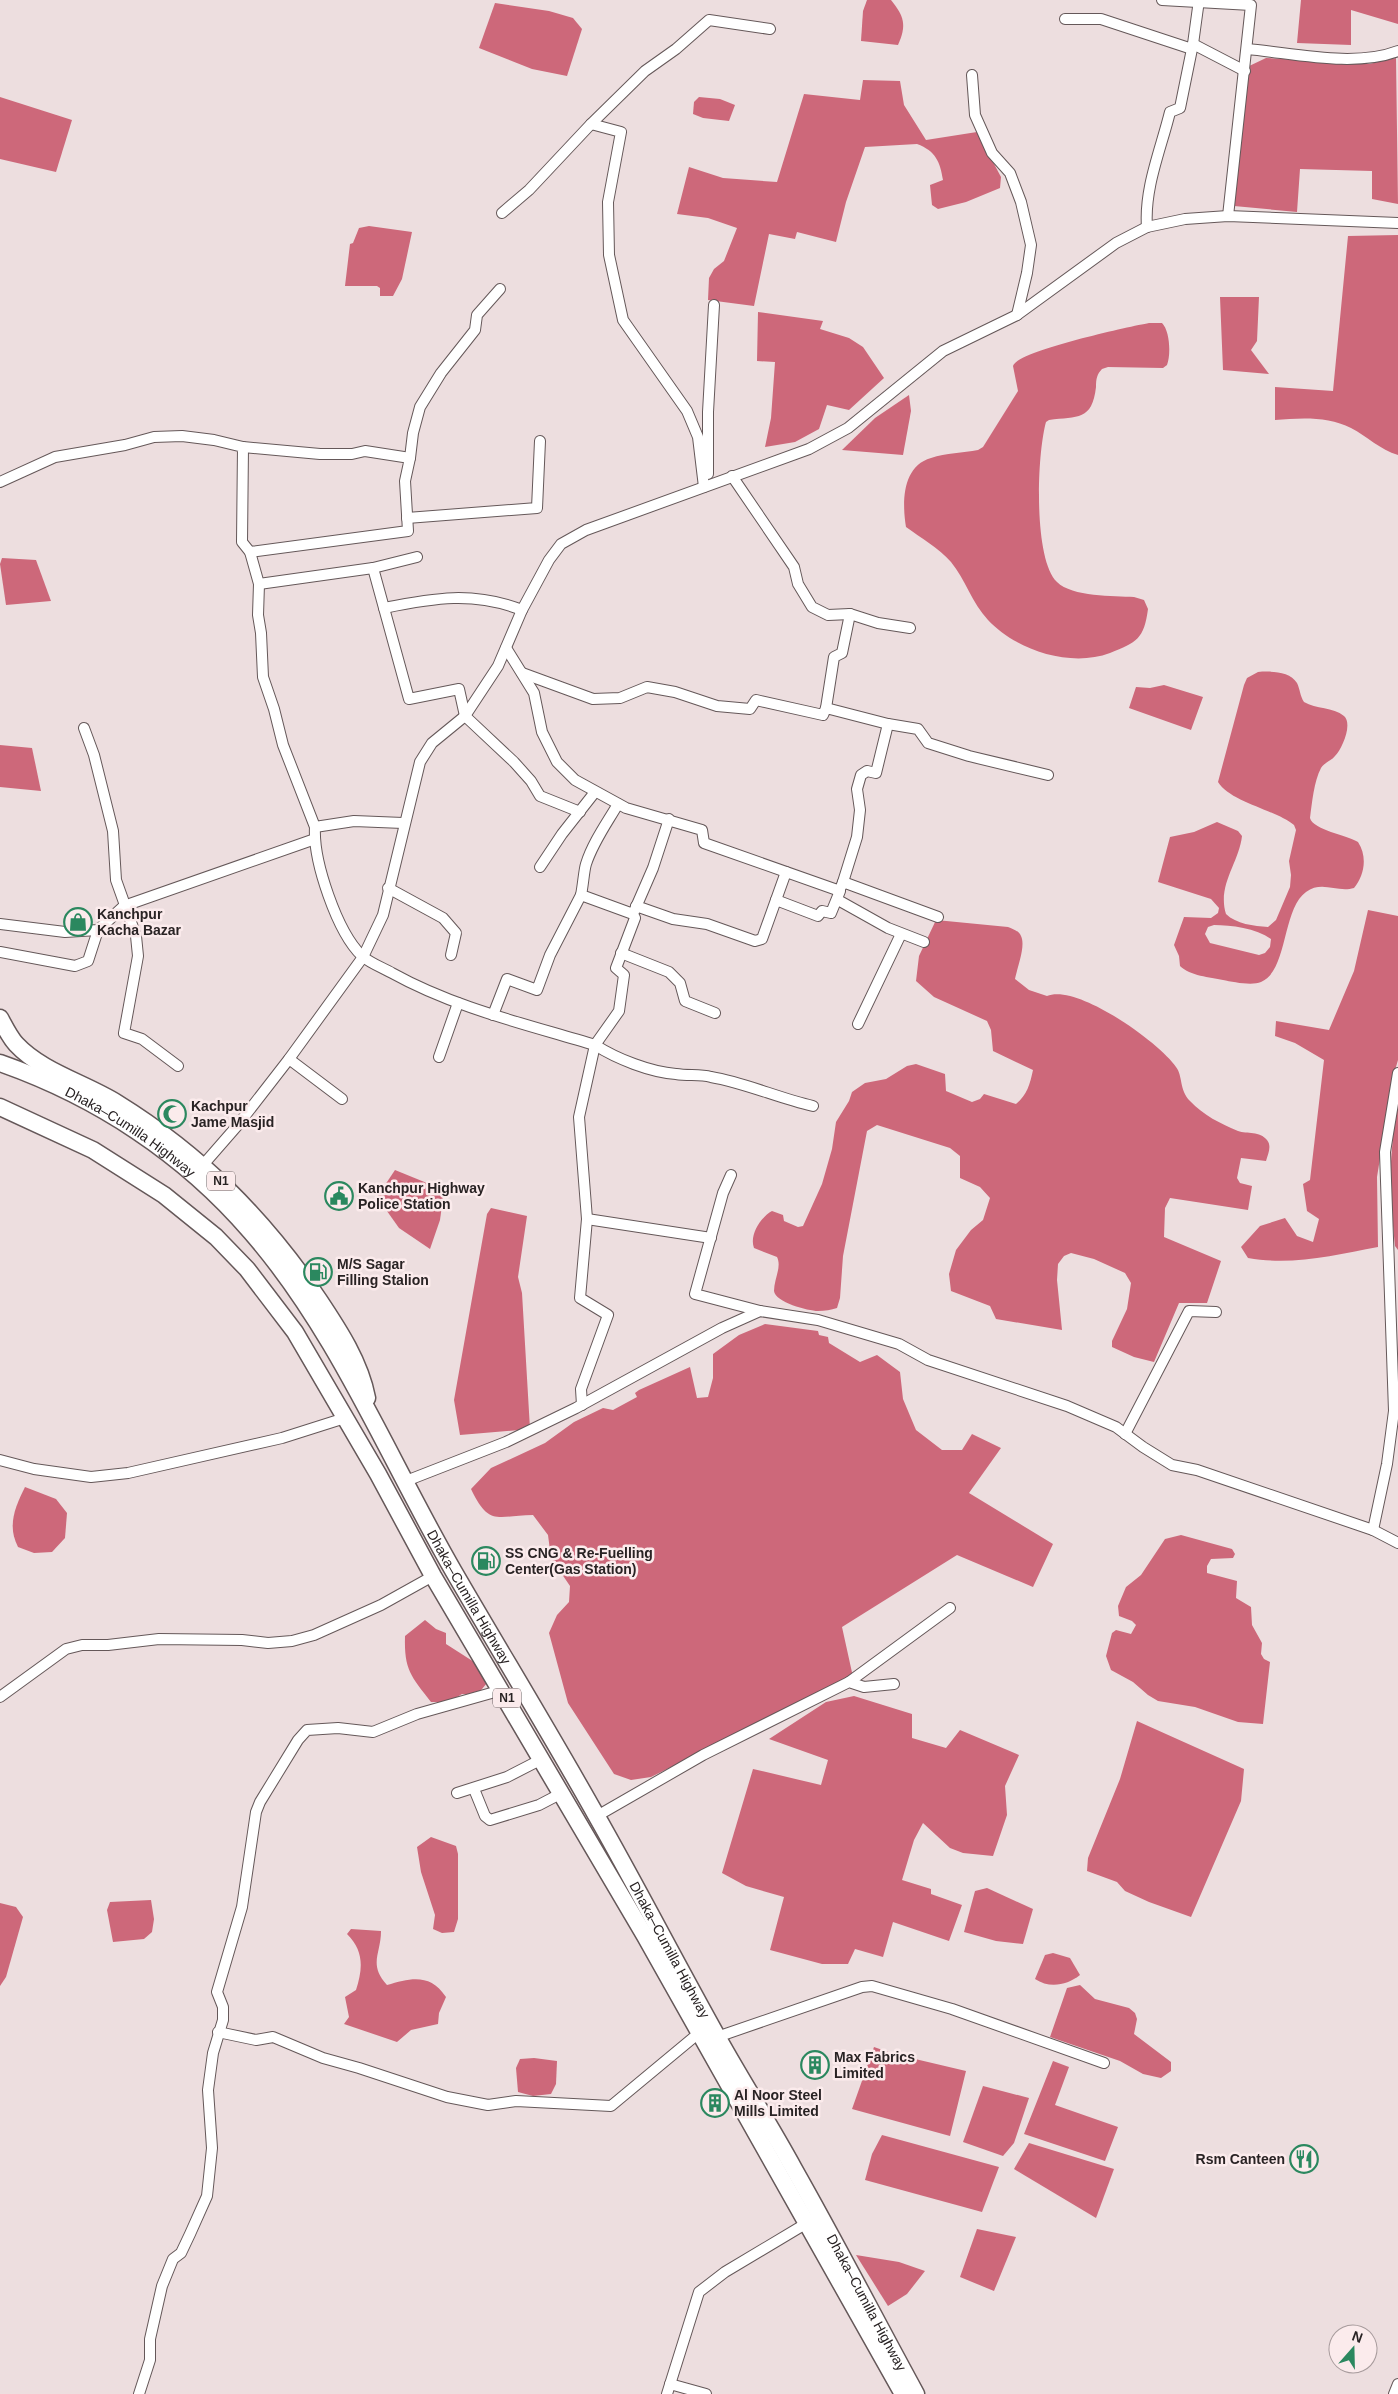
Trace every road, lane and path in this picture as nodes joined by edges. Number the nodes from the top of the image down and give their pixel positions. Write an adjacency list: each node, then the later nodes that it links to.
1 (1162, 0): 2 (street)
2 (1199, 1): 5 (street); 6 (street)
3 (1065, 18): 5 (street)
4 (770, 29): 10 (street)
5 (1193, 47): 8 (street); 14 (street)
6 (1248, 49): 7 (street); 8 (street)
7 (1398, 51)
8 (1245, 71): 12 (street)
9 (972, 75): 17 (street)
10 (591, 124): 11 (street); 23 (street)
11 (502, 213)
12 (1228, 216): 13 (street); 14 (street)
13 (1398, 223)
14 (1147, 227): 17 (street)
15 (500, 289): 20 (street)
16 (714, 304): 23 (street)
17 (1017, 316): 21 (street)
18 (540, 441): 24 (street)
19 (243, 447): 20 (street); 22 (street); 25 (street)
20 (410, 458): 24 (street)
21 (732, 476): 23 (street); 31 (street)
22 (0, 482)
23 (706, 486): 30 (street)
24 (407, 518): 25 (street)
25 (250, 552): 28 (street)
26 (417, 557): 27 (street)
27 (373, 568): 28 (street); 29 (street)
28 (259, 584): 45 (street)
29 (384, 608): 30 (street); 36 (street)
30 (522, 610): 33 (street)
31 (850, 614): 32 (street); 35 (street)
32 (910, 628)
33 (506, 648): 34 (street); 36 (street)
34 (522, 673): 35 (street); 40 (street)
35 (826, 708): 37 (street)
36 (465, 716): 42 (street); 44 (street)
37 (888, 724): 39 (street); 50 (street)
38 (84, 728): 53 (street)
39 (1048, 775)
40 (596, 792): 41 (street); 42 (street)
41 (618, 804): 43 (street); 51 (street)
42 (580, 812): 47 (street)
43 (669, 819): 48 (street); 54 (street)
44 (403, 823): 45 (street); 49 (street)
45 (315, 826): 46 (street)
46 (314, 839): 53 (street); 63 (street)
47 (540, 867)
48 (786, 872): 50 (street); 52 (street)
49 (388, 888): 62 (street); 63 (street)
50 (840, 891): 52 (street); 55 (street); 58 (street)
51 (581, 894): 54 (street); 66 (street)
52 (776, 900): 54 (street)
53 (124, 906): 57 (street); 73 (street)
54 (634, 910): 61 (street)
55 (938, 917)
56 (0, 924): 57 (street)
57 (98, 930): 60 (street)
58 (901, 934): 59 (street); 68 (street)
59 (924, 942)
60 (0, 952)
61 (621, 953): 65 (street); 69 (street)
62 (451, 955)
63 (363, 957): 64 (street); 71 (street)
64 (458, 1003): 66 (street); 70 (street)
65 (715, 1013)
66 (493, 1015): 69 (street)
67 (0, 1018): 80 (highway, N1)
68 (858, 1024)
69 (595, 1045): 76 (street); 82 (street)
70 (439, 1057)
71 (288, 1059): 75 (street); 80 (street)
72 (0, 1062): 87 (highway, Dhaka–Cumilla Highway / N1)
73 (178, 1066)
74 (1398, 1073): 92 (street)
75 (342, 1099)
76 (813, 1106)
77 (0, 1107): 79 (highway, Dhaka–Cumilla Highway / N1)
78 (0, 1117): 79 (highway, N1)
79 (24, 1117): 88 (highway, Dhaka–Cumilla Highway / N1)
80 (203, 1165): 87 (highway, N1)
81 (731, 1175): 83 (street)
82 (587, 1219): 83 (street); 86 (street)
83 (711, 1238): 84 (street)
84 (760, 1311): 86 (street); 89 (street)
85 (1216, 1312): 89 (street)
86 (582, 1405): 91 (street)
87 (368, 1412): 91 (highway, Dhaka–Cumilla Highway / N1)
88 (345, 1418): 90 (street); 94 (highway, Dhaka–Cumilla Highway / N1)
89 (1125, 1434): 92 (street)
90 (0, 1460)
91 (406, 1481): 104 (highway, Dhaka–Cumilla Highway / N1)
92 (1373, 1530): 93 (street)
93 (1398, 1543)
94 (433, 1576): 98 (highway, Dhaka–Cumilla Highway / N1); 99 (street)
95 (950, 1608): 96 (street)
96 (849, 1682): 97 (street); 104 (street)
97 (894, 1684)
98 (502, 1690): 100 (highway, Dhaka–Cumilla Highway / N1); 105 (street)
99 (0, 1697)
100 (542, 1759): 101 (street); 103 (highway, Dhaka–Cumilla Highway / N1)
101 (474, 1789): 102 (street); 103 (street)
102 (457, 1793)
103 (562, 1793): 106 (highway, Dhaka–Cumilla Highway / N1)
104 (597, 1816): 107 (highway, Dhaka–Cumilla Highway / N1)
105 (218, 2032): 106 (street); 113 (street)
106 (699, 2032): 109 (highway, Dhaka–Cumilla Highway / N1)
107 (717, 2038): 108 (street); 110 (highway, Dhaka–Cumilla Highway / N1)
108 (1104, 2063)
109 (807, 2223): 110 (highway, Dhaka–Cumilla Highway / N1); 112 (street)
110 (883, 2346): 115 (highway, Dhaka–Cumilla Highway / N1); 116 (highway, Dhaka–Cumilla Highway / N1)
111 (1398, 2384): 117 (street)
112 (668, 2389): 114 (street)
113 (139, 2394)
114 (706, 2394)
115 (903, 2394)
116 (916, 2394)
117 (1394, 2394)

